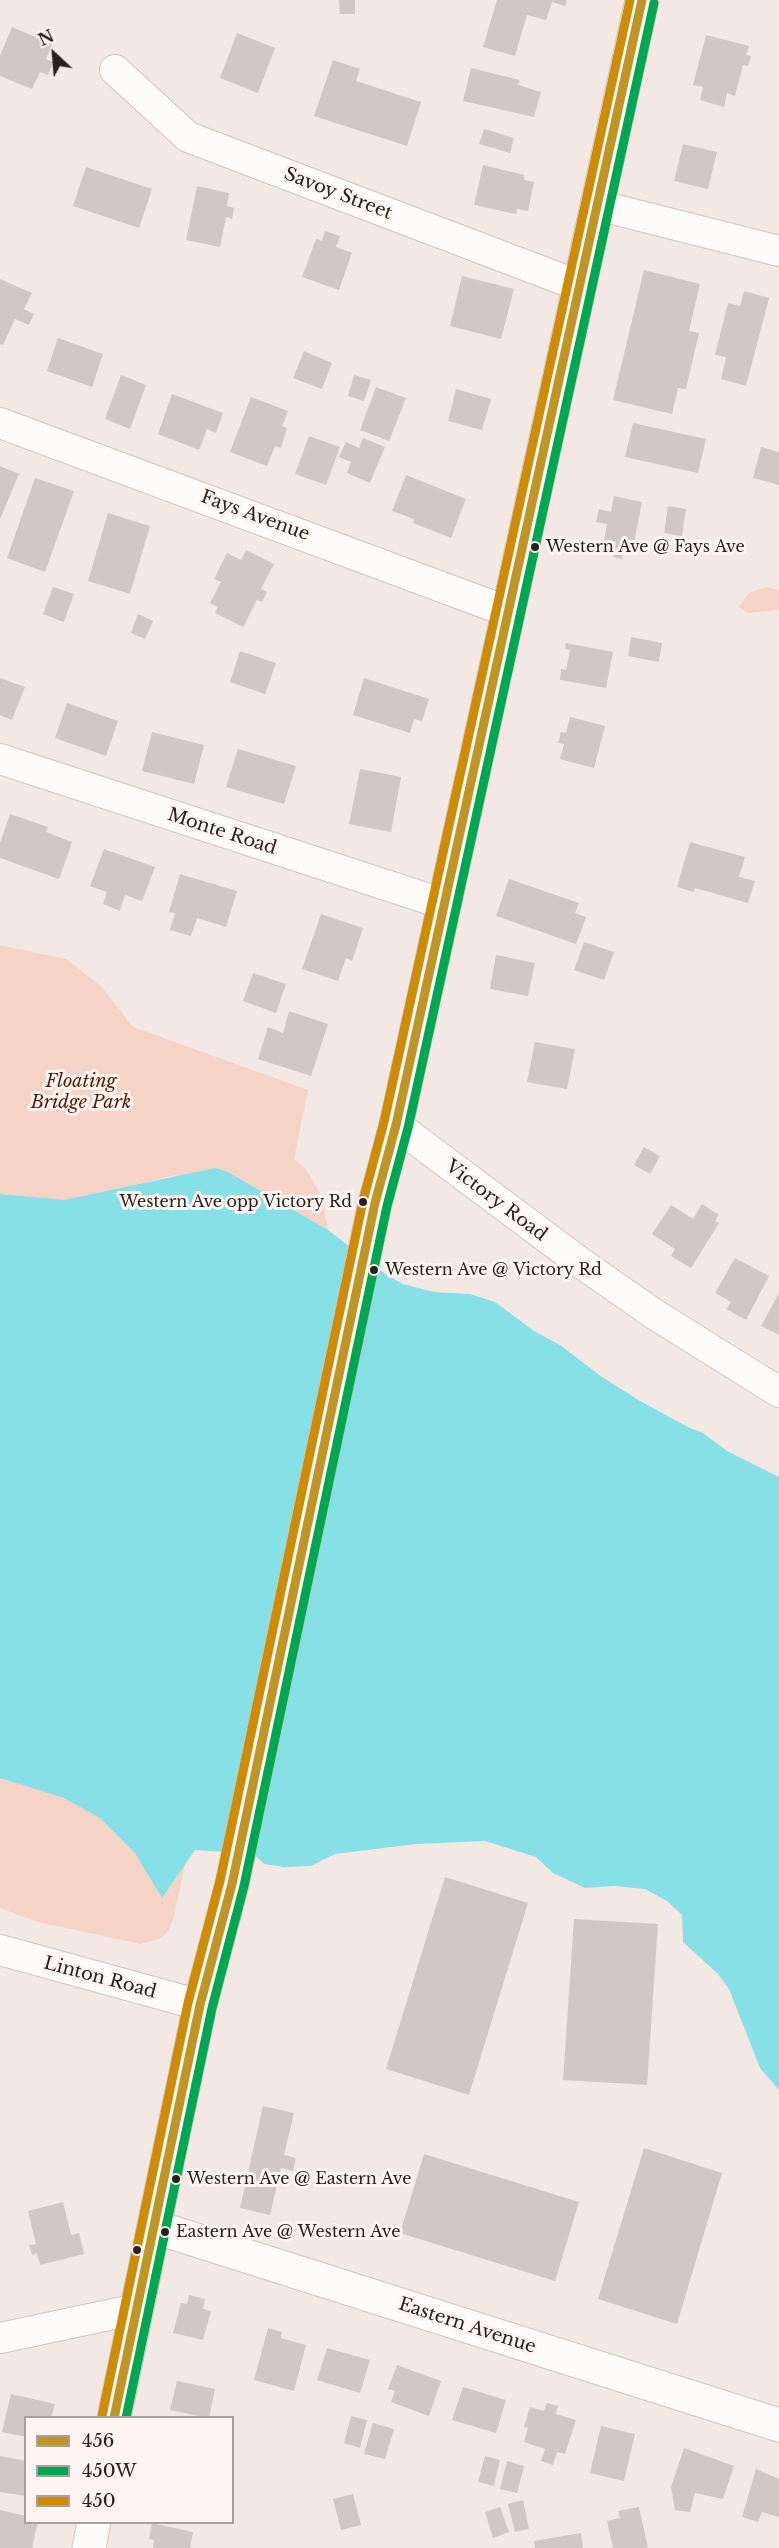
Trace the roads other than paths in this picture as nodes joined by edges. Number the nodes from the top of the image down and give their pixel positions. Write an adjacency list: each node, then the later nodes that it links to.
1 (642, 0): 3 (main road)
2 (115, 70): 5 (street, Savoy Street)
3 (597, 205): 4 (street); 5 (main road)
4 (779, 251)
5 (580, 286): 7 (main road)
6 (0, 423): 7 (street, Fays Avenue)
7 (509, 612): 9 (main road)
8 (0, 759): 9 (street, Monte Road)
9 (444, 904): 10 (main road)
10 (396, 1125): 11 (street, Victory Road); 13 (main road)
11 (779, 1392)
12 (0, 1950): 13 (street, Linton Road)
13 (200, 2005): 14 (main road)
14 (155, 2227): 15 (main road); 18 (main road, Eastern Avenue)
15 (137, 2309): 16 (street); 17 (main road)
16 (0, 2338)
17 (114, 2416)
18 (779, 2425)
19 (94, 2524): 20 (main road)
20 (90, 2548)

